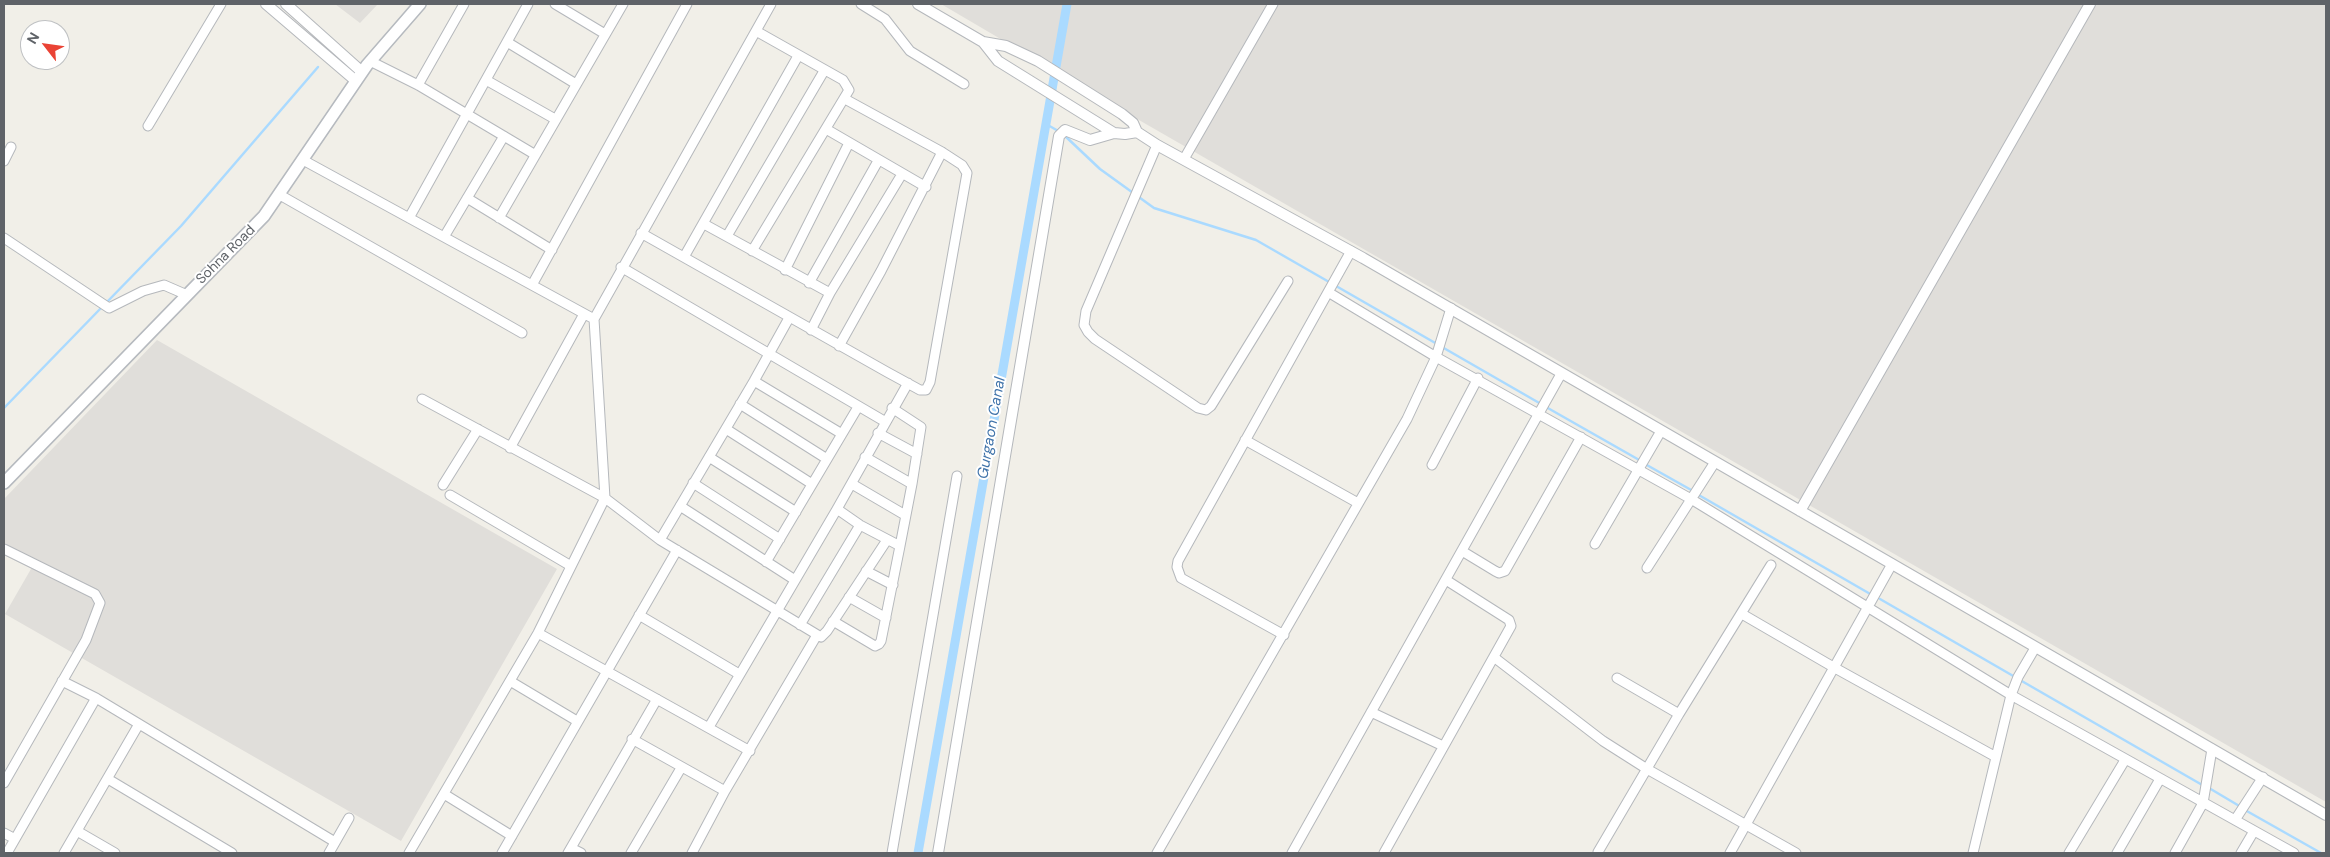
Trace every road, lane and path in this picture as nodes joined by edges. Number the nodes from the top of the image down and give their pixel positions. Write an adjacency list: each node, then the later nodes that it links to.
1 (221, 4): 32 (street)
2 (266, 4): 22 (street)
3 (286, 4): 19 (street)
4 (420, 4): 21 (main road, Sohna Road)
5 (464, 4): 28 (street)
6 (528, 4): 17 (street)
7 (555, 4): 16 (street)
8 (623, 4): 16 (street)
9 (688, 4): 57 (street)
10 (771, 4): 15 (street)
11 (861, 4): 27 (street)
12 (918, 4): 18 (street)
13 (1273, 4): 42 (street)
14 (2090, 4): 116 (street)
15 (756, 31): 20 (street); 53 (street)
16 (605, 34): 26 (street)
17 (507, 42): 25 (street); 26 (street)
18 (983, 42): 34 (street); 35 (street)
19 (342, 54): 22 (street); 24 (street)
20 (798, 56): 23 (street); 52 (street)
21 (370, 61): 24 (main road, Sohna Road); 28 (street)
22 (334, 63): 24 (street)
23 (824, 71): 29 (street); 54 (street)
24 (359, 76): 43 (main road, Sohna Road)
25 (486, 80): 30 (street); 31 (street)
26 (576, 84): 31 (street)
27 (964, 84)
28 (418, 85): 30 (street)
29 (845, 99): 33 (street); 40 (street)
30 (467, 114): 36 (street); 50 (street)
31 (555, 119): 41 (street)
32 (148, 126)
33 (826, 129): 37 (street); 58 (street)
34 (1137, 132): 35 (street); 38 (street)
35 (1114, 133): 202 (street)
36 (504, 136): 41 (street); 49 (street)
37 (849, 144): 45 (street); 62 (street)
38 (1157, 145): 42 (street); 63 (street)
39 (11, 148): 44 (street)
40 (942, 152): 47 (street); 81 (street)
41 (534, 154): 51 (street)
42 (1184, 158): 59 (street)
43 (303, 160): 48 (main road, Sohna Road); 50 (street)
44 (4, 161)
45 (878, 161): 46 (street); 64 (street)
46 (902, 174): 47 (street); 67 (street)
47 (926, 187): 75 (street)
48 (280, 195): 68 (main road, Sohna Road); 74 (street)
49 (467, 198): 51 (street); 55 (street)
50 (410, 218): 55 (street)
51 (499, 218): 57 (street)
52 (704, 224): 54 (street); 60 (street)
53 (641, 233): 60 (street); 61 (street)
54 (727, 236): 58 (street)
55 (444, 237): 65 (street)
56 (4, 238): 68 (street)
57 (552, 250): 65 (street)
58 (752, 251): 62 (street)
59 (1351, 251): 66 (street); 69 (street)
60 (684, 257): 71 (street)
61 (621, 267): 72 (street); 77 (street)
62 (785, 270): 64 (street)
63 (1288, 281)
64 (810, 283): 67 (street)
65 (532, 286): 70 (street)
66 (1329, 289): 76 (street); 94 (street)
67 (830, 293): 73 (street)
68 (187, 295): 104 (main road, Sohna Road)
69 (1451, 308): 76 (street); 78 (street)
70 (584, 314): 72 (street); 95 (street)
71 (789, 318): 73 (street); 77 (street)
72 (594, 319): 112 (street)
73 (811, 330): 75 (street)
74 (522, 333)
75 (839, 346): 81 (street)
76 (1438, 353): 79 (street); 113 (street)
77 (769, 355): 80 (street); 84 (street)
78 (1561, 374): 86 (street); 90 (street)
79 (1478, 378): 86 (street); 101 (street)
80 (754, 381): 83 (street); 92 (street)
81 (908, 383): 85 (street)
82 (422, 399): 88 (street)
83 (740, 404): 89 (street); 99 (street)
84 (858, 407): 87 (street); 92 (street)
85 (892, 408): 87 (street); 96 (street)
86 (1542, 408): 93 (street); 127 (street)
87 (884, 421): 91 (street)
88 (478, 429): 95 (street); 109 (street)
89 (726, 429): 97 (street); 106 (street)
90 (1661, 431): 100 (street); 102 (street)
91 (878, 433): 96 (street); 98 (street)
92 (842, 434): 99 (street)
93 (1581, 437): 102 (street); 127 (street)
94 (1245, 440): 113 (street); 147 (street)
95 (510, 448): 112 (street)
96 (917, 454): 108 (street)
97 (709, 457): 105 (street); 117 (street)
98 (866, 457): 107 (street); 108 (street)
99 (827, 459): 106 (street)
100 (1715, 462): 111 (street); 116 (street)
101 (1432, 465)
102 (1641, 465): 111 (street); 123 (street)
103 (956, 476): 201 (street)
104 (4, 483)
105 (693, 483): 114 (street); 120 (street)
106 (812, 484): 117 (street)
107 (852, 484): 115 (street); 118 (street)
108 (912, 484): 118 (street)
109 (443, 485)
110 (450, 495): 131 (street)
111 (1694, 495): 132 (street); 138 (street)
112 (605, 498): 121 (street); 131 (street)
113 (1358, 503): 147 (street)
114 (680, 506): 121 (street); 128 (street)
115 (837, 510): 119 (street); 134 (street)
116 (1800, 511): 129 (street)
117 (796, 512): 120 (street)
118 (905, 515): 124 (street)
119 (860, 525): 122 (street); 144 (street)
120 (780, 539): 128 (street)
121 (660, 540): 126 (street)
122 (886, 540): 124 (street); 133 (street)
123 (1595, 544)
124 (900, 546): 136 (street)
125 (4, 549): 154 (street)
126 (677, 550): 139 (street); 141 (street)
127 (1462, 551): 135 (street)
128 (766, 562): 134 (street)
129 (1892, 564): 138 (street); 148 (street)
130 (1771, 565): 140 (street)
131 (571, 566): 145 (street)
132 (1647, 568)
133 (866, 571): 136 (street); 137 (street)
134 (795, 580): 139 (street)
135 (1446, 580): 149 (street); 159 (street)
136 (893, 585): 142 (street)
137 (849, 597): 142 (street); 143 (street)
138 (1866, 607): 150 (street); 156 (street)
139 (776, 609): 144 (street); 152 (street)
140 (1742, 614): 150 (street); 160 (street)
141 (639, 615): 151 (street); 152 (street)
142 (886, 618): 143 (street)
143 (833, 622): 146 (street)
144 (800, 625): 146 (street)
145 (538, 633): 151 (street); 155 (street)
146 (817, 635): 167 (street)
147 (1284, 635): 203 (street)
148 (2035, 648): 156 (street); 166 (street)
149 (1496, 658): 165 (street); 171 (street)
150 (1835, 668): 168 (street); 182 (street)
151 (606, 670): 158 (street); 161 (street)
152 (740, 674): 163 (street)
153 (1617, 678): 160 (street)
154 (62, 681): 157 (street); 175 (street)
155 (510, 681): 161 (street); 177 (street)
156 (2011, 695): 168 (street); 169 (street)
157 (96, 698): 162 (street); 187 (street)
158 (657, 699): 163 (street); 164 (street)
159 (1371, 712): 165 (street); 204 (street)
160 (1679, 714): 171 (street)
161 (577, 721): 186 (street)
162 (139, 724): 173 (street); 188 (street)
163 (708, 727): 167 (street)
164 (632, 739): 170 (street); 189 (street)
165 (1443, 746): 205 (street)
166 (2212, 748): 172 (street); 178 (street)
167 (750, 751): 176 (street)
168 (1996, 757): 208 (street)
169 (2125, 760): 174 (street); 209 (street)
170 (681, 768): 176 (street); 199 (street)
171 (1647, 769): 182 (street); 191 (street)
172 (2262, 777): 179 (street); 181 (street)
173 (108, 779): 184 (street); 195 (street)
174 (2160, 779): 178 (street); 210 (street)
175 (4, 784)
176 (725, 791): 200 (street)
177 (444, 794): 186 (street); 190 (street)
178 (2203, 803): 181 (street); 211 (street)
179 (2326, 815)
180 (349, 818): 188 (street)
181 (2236, 820): 183 (street)
182 (1746, 826): 206 (street); 207 (street)
183 (2254, 830): 212 (street); 213 (street)
184 (77, 831): 193 (street); 194 (street)
185 (4, 833): 187 (street)
186 (512, 836): 197 (street)
187 (15, 839): 192 (street)
188 (336, 842): 196 (street)
189 (569, 851): 198 (street)
190 (414, 852)
191 (1598, 852)
192 (7, 853)
193 (64, 853)
194 (115, 853)
195 (232, 853)
196 (329, 853)
197 (502, 853)
198 (580, 853)
199 (631, 853)
200 (692, 853)
201 (892, 853)
202 (938, 853)
203 (1157, 853)
204 (1292, 853)
205 (1384, 853)
206 (1730, 853)
207 (1796, 853)
208 (1973, 853)
209 (2069, 853)
210 (2117, 853)
211 (2175, 853)
212 (2241, 853)
213 (2294, 853)

